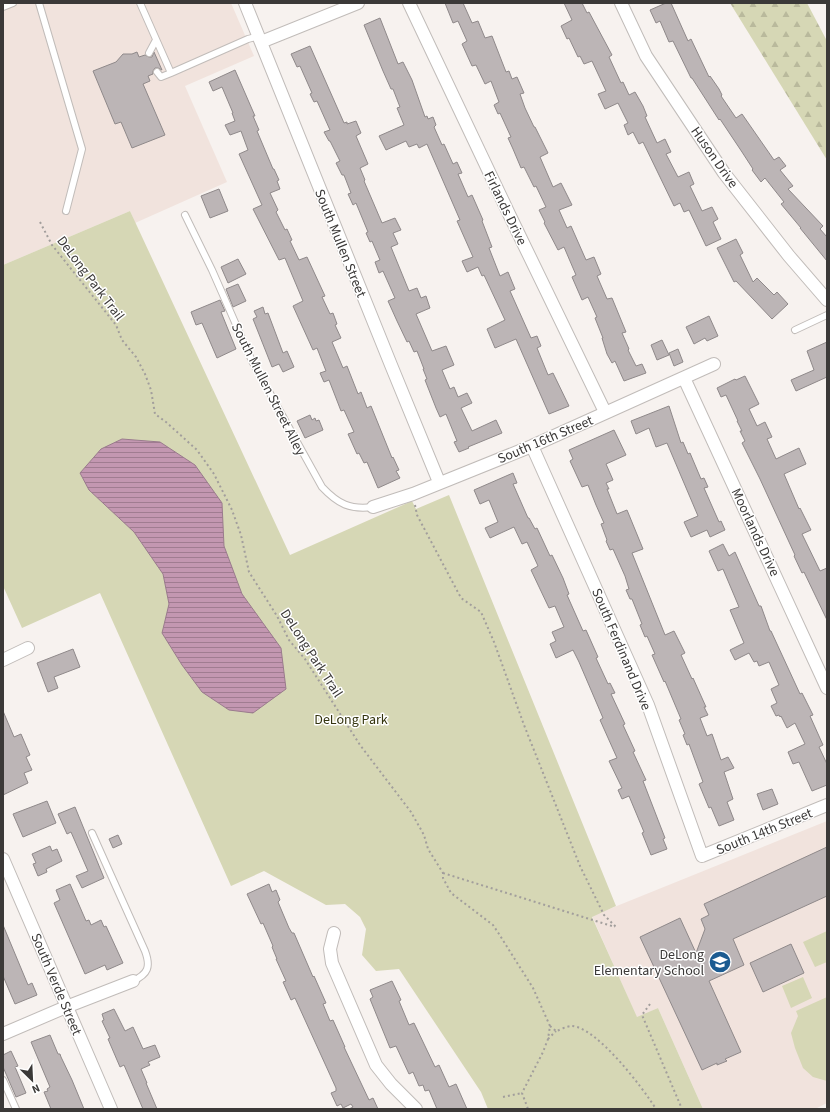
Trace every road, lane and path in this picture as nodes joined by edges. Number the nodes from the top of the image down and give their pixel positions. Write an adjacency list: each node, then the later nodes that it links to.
1 (13, 3): 8 (lane)
2 (39, 3): 14 (lane)
3 (140, 3): 10 (lane)
4 (245, 3): 9 (street, South Mullen Street)
5 (358, 3): 9 (street)
6 (409, 3): 22 (street, Firlands Drive)
7 (620, 3): 17 (street, Huson Drive)
8 (3, 7)
9 (260, 39): 12 (lane); 24 (street, South Mullen Street)
10 (156, 40): 11 (lane); 12 (lane)
11 (149, 53)
12 (171, 73): 13 (lane)
13 (159, 75)
14 (66, 211)
15 (185, 215): 26 (lane, South Mullen Street Alley)
16 (40, 222): 34 (path, DeLong Park Trail)
17 (827, 300)
18 (827, 315): 19 (lane)
19 (795, 330)
20 (714, 364): 21 (street, South 16th Street)
21 (684, 378): 22 (street, South 16th Street); 29 (street, Moorlands Drive)
22 (605, 412): 23 (street, South 16th Street)
23 (532, 446): 24 (street, South 16th Street); 32 (street, South Ferdinand Drive)
24 (439, 482): 25 (street, South 16th Street)
25 (413, 494): 26 (street, South 16th Street); 34 (path)
26 (373, 507)
27 (28, 648): 28 (street)
28 (3, 660)
29 (827, 688)
30 (827, 805): 32 (street, South 14th Street)
31 (92, 833): 36 (lane)
32 (702, 856)
33 (3, 859): 38 (street, South Verde Street)
34 (443, 873): 39 (path, DeLong Park Trail)
35 (334, 933): 48 (street)
36 (133, 981): 38 (street)
37 (650, 1004): 51 (path)
38 (66, 1007): 41 (street); 47 (street, South Verde Street)
39 (550, 1026): 40 (path, DeLong Park Trail); 42 (path)
40 (556, 1031): 42 (path); 50 (path)
41 (3, 1034)
42 (548, 1039): 44 (path)
43 (3, 1080): 46 (lane)
44 (522, 1093): 45 (path); 49 (path)
45 (503, 1097)
46 (16, 1109)
47 (111, 1109)
48 (416, 1109)
49 (528, 1109)
50 (656, 1109)
51 (682, 1109)

